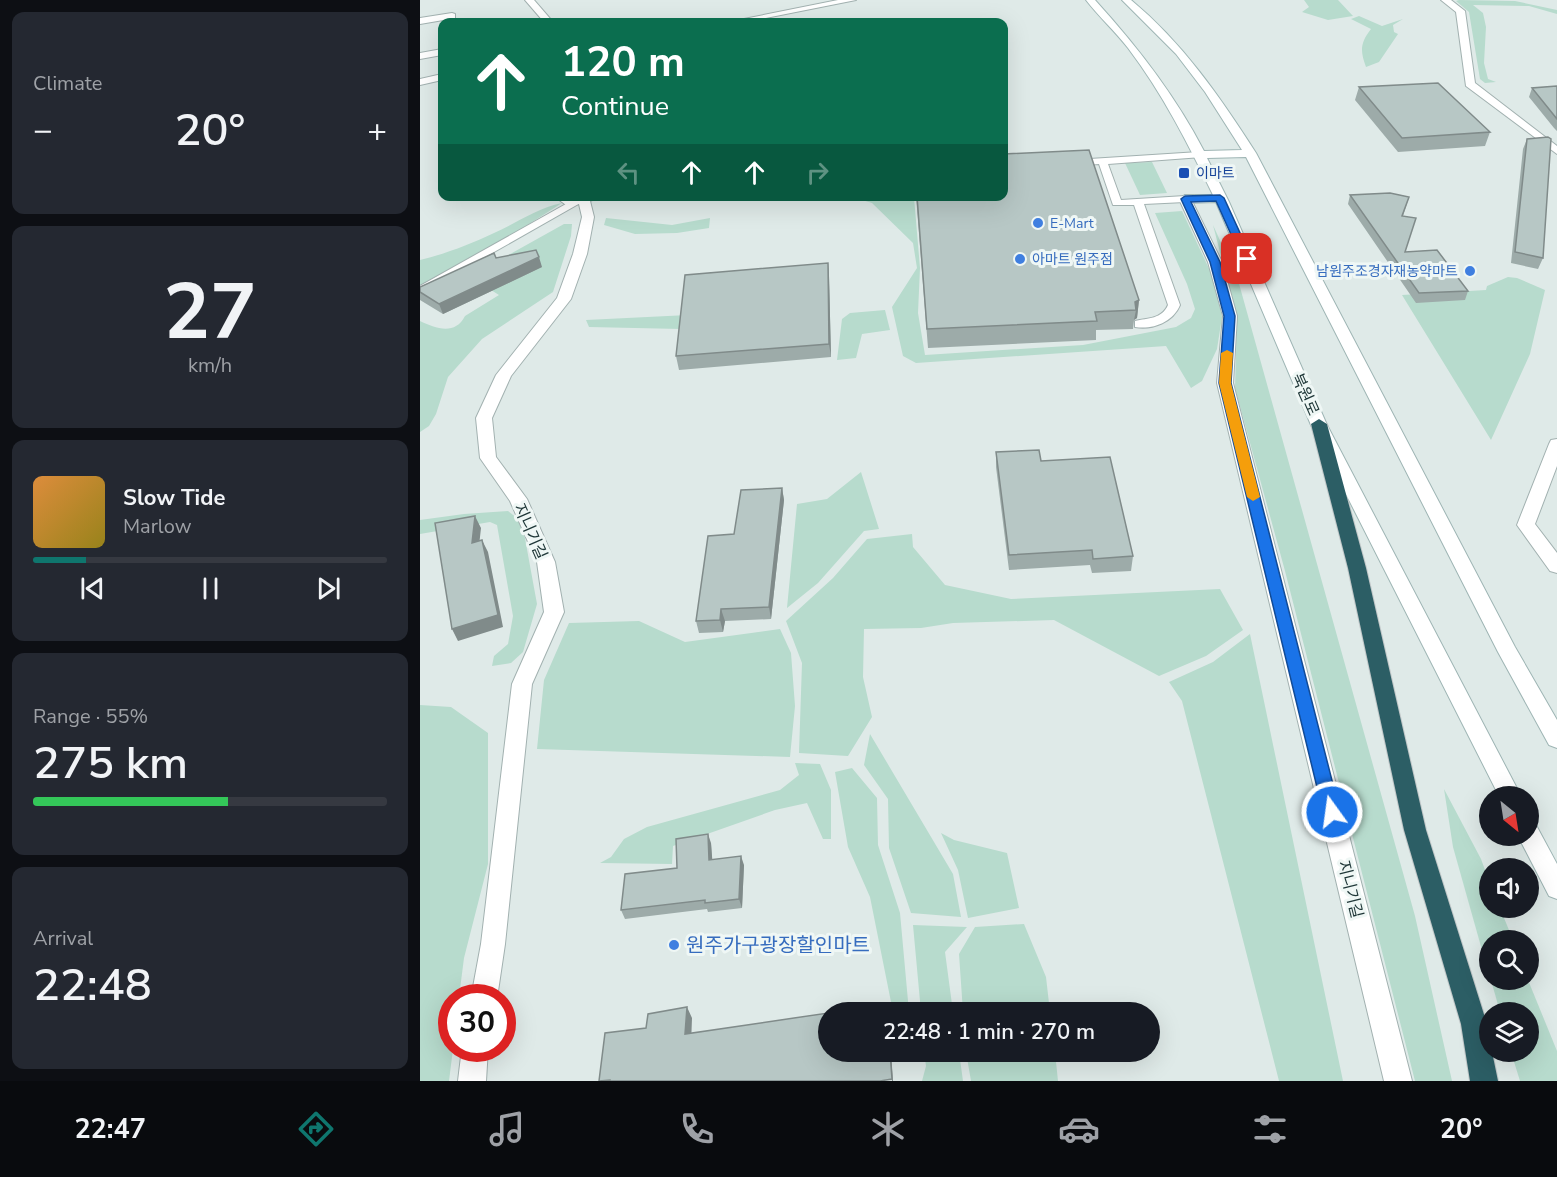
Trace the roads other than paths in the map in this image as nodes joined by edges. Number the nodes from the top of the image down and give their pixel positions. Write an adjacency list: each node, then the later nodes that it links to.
1 (529, 0): 7 (street)
2 (852, 0): 8 (street)
3 (1090, 0): 16 (street, 북원로)
4 (1126, 0): 15 (street)
5 (1445, 0): 14 (street)
6 (452, 15): 9 (street)
7 (545, 18)
8 (755, 18)
9 (420, 21)
10 (438, 53): 11 (street)
11 (420, 56)
12 (438, 78): 13 (street)
13 (420, 82)
14 (1557, 152)
15 (1250, 153): 16 (street); 29 (street)
16 (1199, 155): 17 (lane); 19 (street, 북원로)
17 (1103, 162): 18 (lane); 23 (lane)
18 (1060, 164)
19 (1220, 198): 20 (street); 26 (street, 북원로)
20 (1185, 199): 23 (lane); 36 (street, 지니기길)
21 (583, 201): 24 (lane)
22 (585, 201): 33 (street, 지니기길)
23 (1138, 202): 25 (lane)
24 (420, 291)
25 (1139, 324)
26 (1319, 424): 30 (street, 북원로); 37 (highway)
27 (1557, 444): 28 (street)
28 (1557, 566)
29 (1557, 739)
30 (1505, 786)
31 (1535, 846): 32 (street)
32 (1557, 888)
33 (486, 984)
34 (474, 1062): 35 (street)
35 (472, 1081)
36 (1398, 1081)
37 (1484, 1081)

